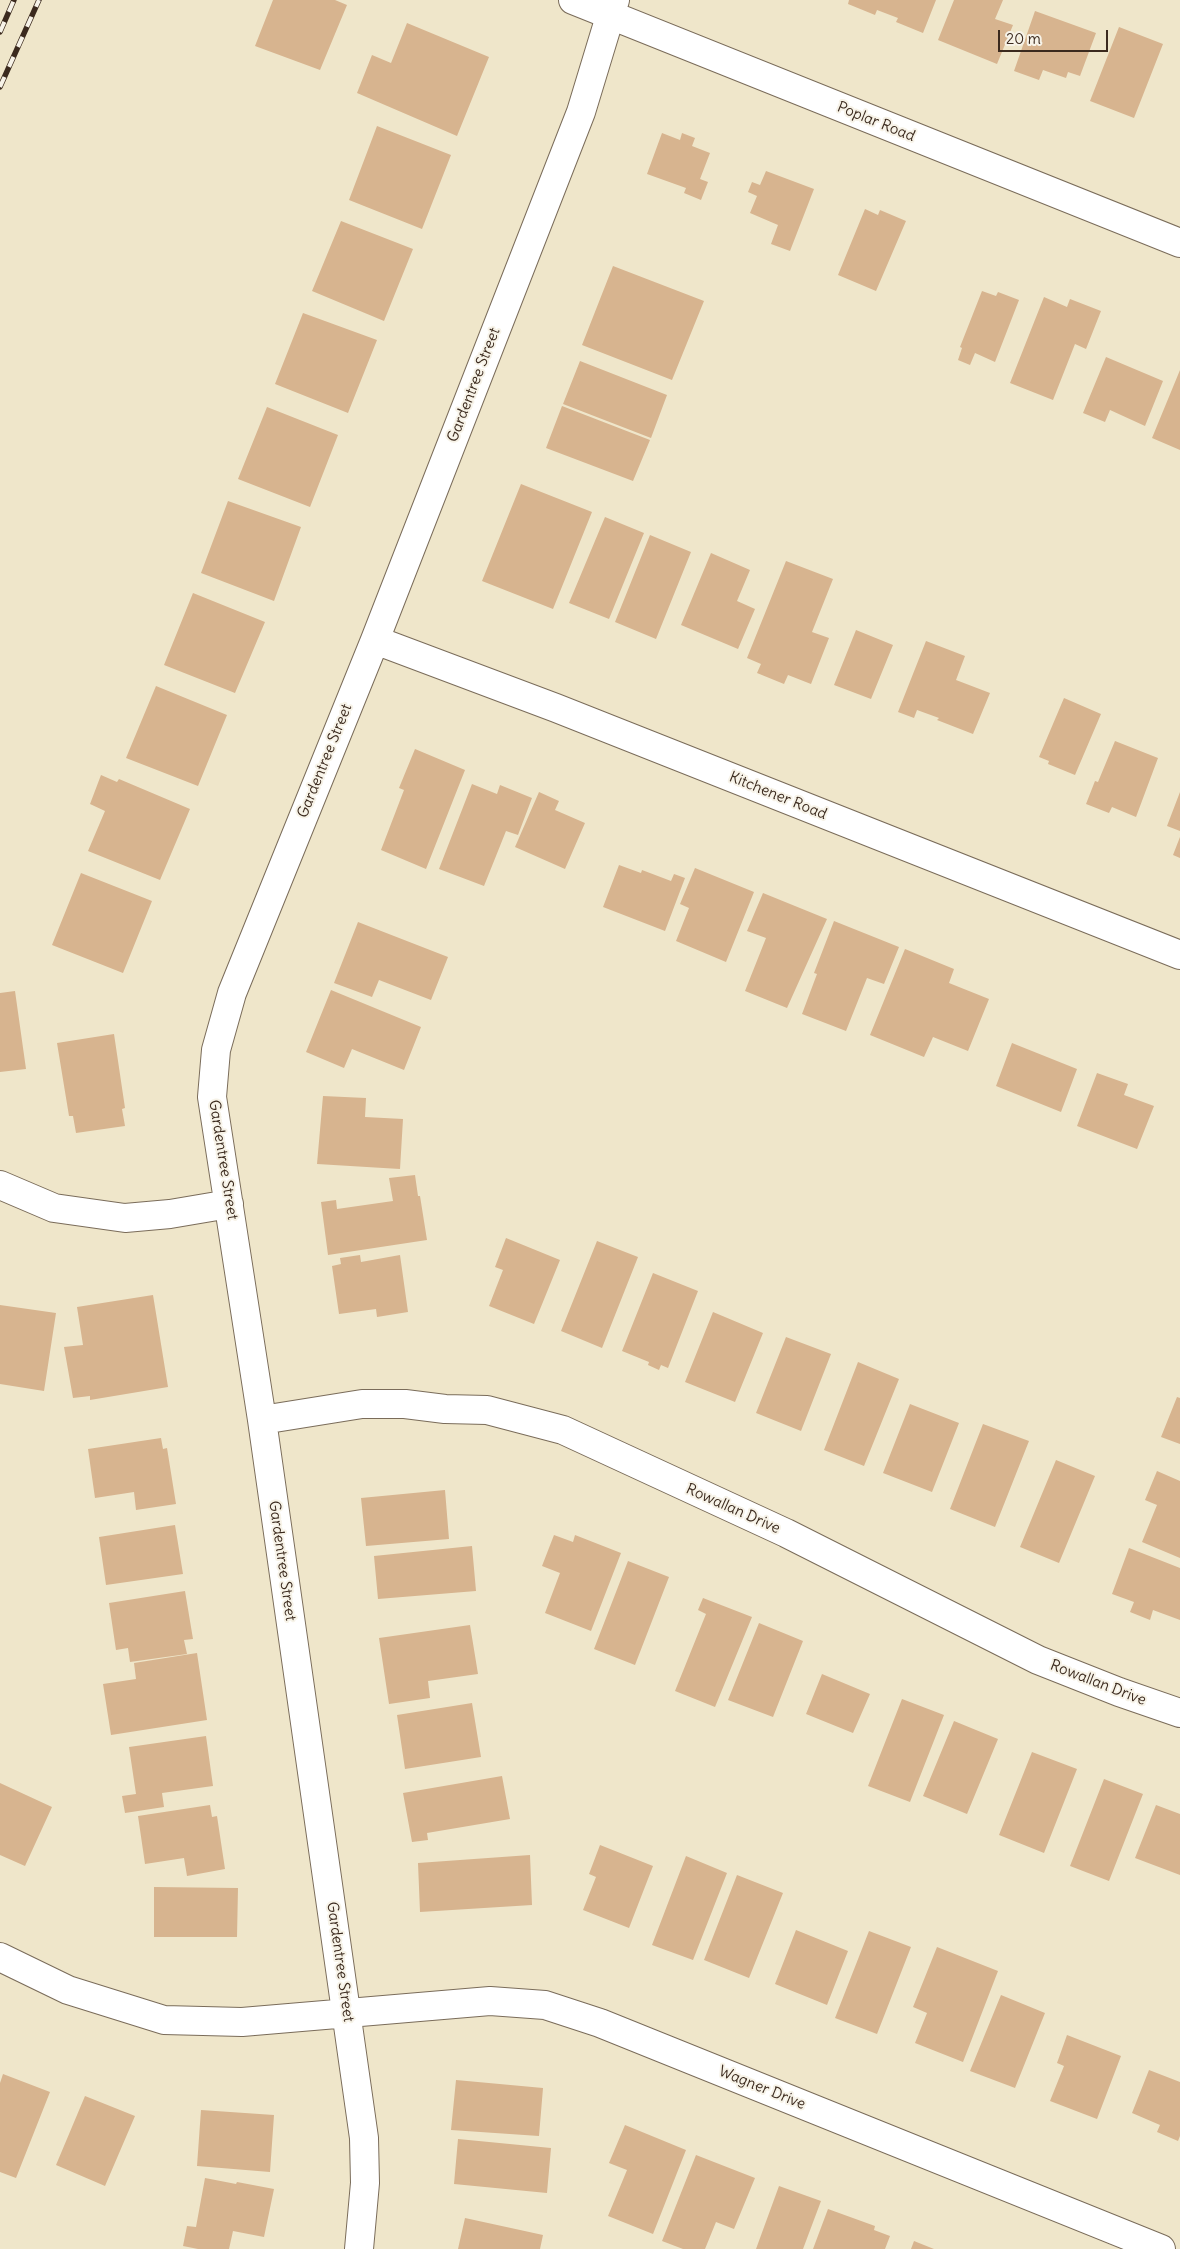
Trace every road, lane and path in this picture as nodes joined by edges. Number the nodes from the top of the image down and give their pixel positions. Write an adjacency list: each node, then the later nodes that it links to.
1 (573, 0): 2 (street, Poplar Road)
2 (614, 8): 3 (street, Poplar Road); 4 (street, Gardentree Street)
3 (1180, 243)
4 (375, 640): 5 (street, Kitchener Road); 7 (street, Gardentree Street)
5 (1180, 955)
6 (0, 1185): 7 (street)
7 (229, 1204): 8 (street, Gardentree Street)
8 (262, 1420): 9 (street, Rowallan Drive); 11 (street, Gardentree Street)
9 (1180, 1713)
10 (0, 1957): 11 (street, Wagner Drive)
11 (348, 2014): 12 (street, Gardentree Street); 13 (street, Wagner Drive)
12 (359, 2249)
13 (1160, 2249)

